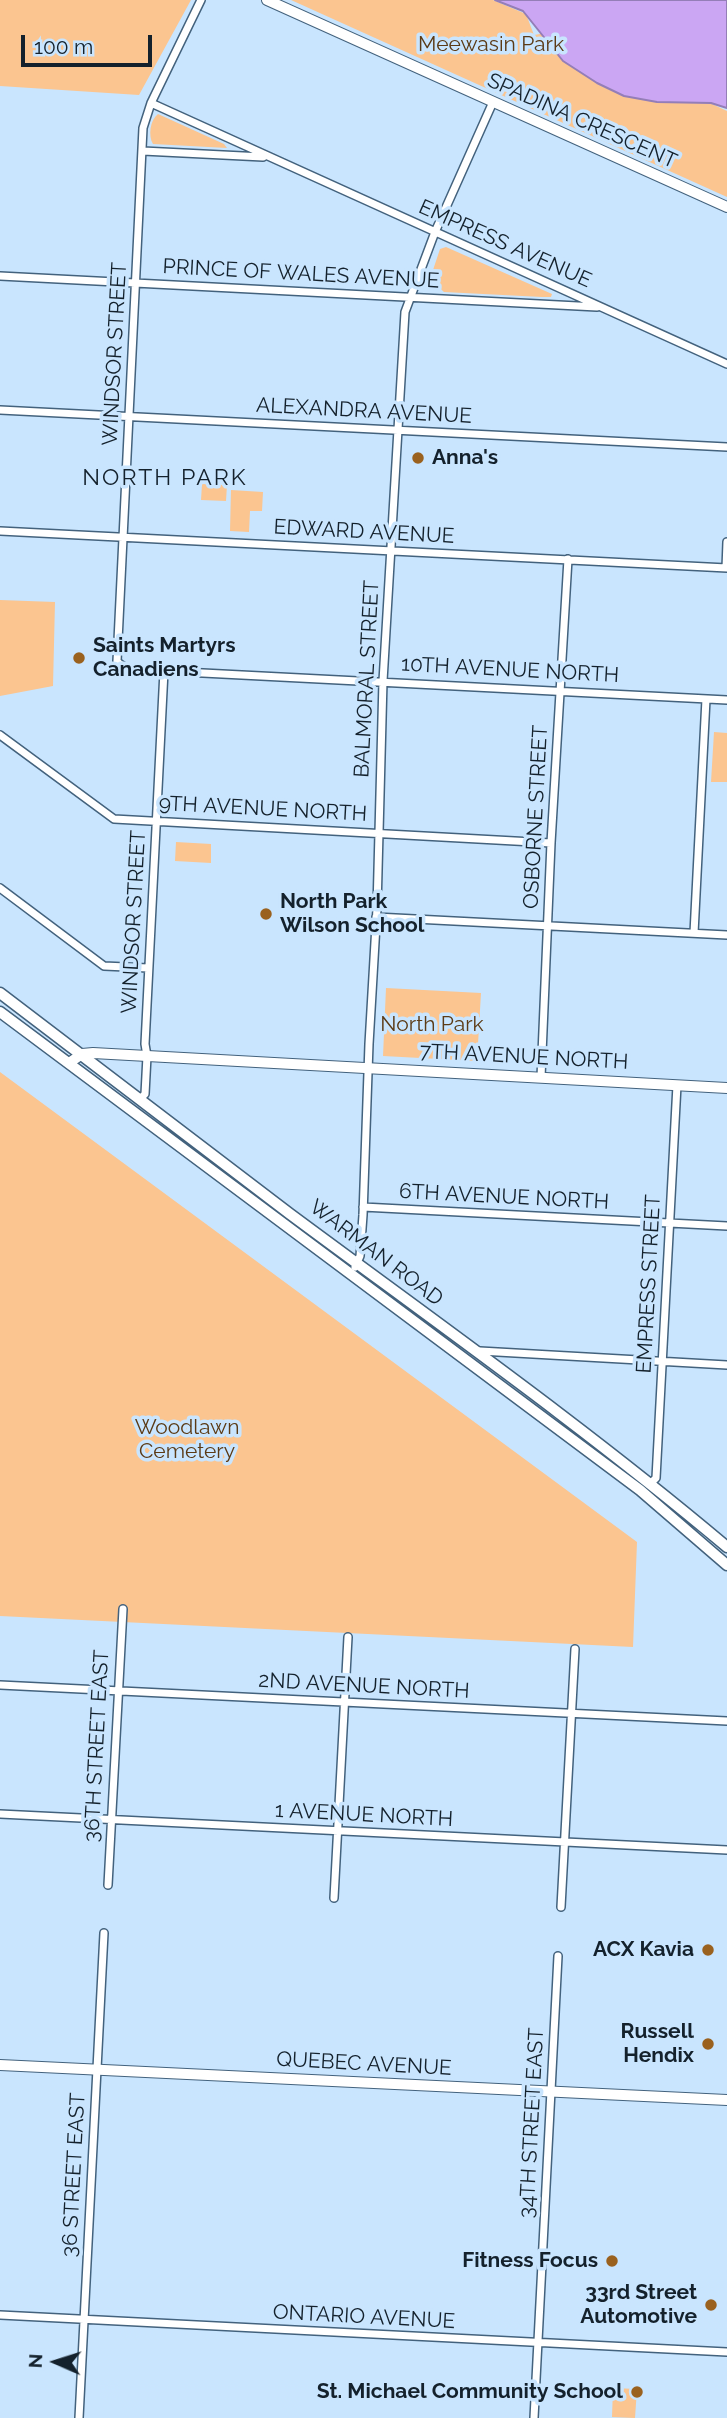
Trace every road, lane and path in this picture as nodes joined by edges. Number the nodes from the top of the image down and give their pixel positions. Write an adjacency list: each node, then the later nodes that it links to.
1 (201, 0): 4 (street, WINDSOR STREET)
2 (267, 0): 3 (street, SPADINA CRESCENT)
3 (493, 102): 7 (street, SPADINA CRESCENT); 8 (street, BALMORAL STREET)
4 (151, 103): 5 (street, WINDSOR STREET); 6 (street, EMPRESS AVENUE)
5 (143, 151): 6 (street, EMPRESS AVENUE); 10 (street, WINDSOR STREET)
6 (267, 157): 8 (street, EMPRESS AVENUE)
7 (727, 207)
8 (435, 232): 11 (street, BALMORAL STREET); 12 (street, EMPRESS AVENUE)
9 (0, 276): 10 (street, PRINCE OF WALES AVENUE)
10 (136, 284): 11 (street, PRINCE OF WALES AVENUE); 15 (street, WINDSOR STREET)
11 (410, 297): 12 (street, PRINCE OF WALES AVENUE); 16 (street, BALMORAL STREET)
12 (601, 307): 13 (street, EMPRESS AVENUE)
13 (727, 364)
14 (0, 410): 15 (street, ALEXANDRA AVENUE)
15 (128, 416): 16 (street, ALEXANDRA AVENUE); 19 (street, WINDSOR STREET)
16 (398, 430): 17 (street, ALEXANDRA AVENUE); 21 (street, BALMORAL STREET)
17 (727, 447)
18 (0, 531): 19 (street, EDWARD AVENUE)
19 (122, 537): 21 (street, EDWARD AVENUE); 24 (street, WINDSOR STREET)
20 (727, 542): 23 (street)
21 (392, 551): 22 (street, EDWARD AVENUE); 25 (street, BALMORAL STREET)
22 (568, 559): 23 (street, EDWARD AVENUE); 26 (street, OSBORNE STREET)
23 (726, 568)
24 (164, 671): 25 (street, 10TH AVENUE NORTH); 30 (street, WINDSOR STREET)
25 (383, 681): 26 (street, 10TH AVENUE NORTH); 31 (street, BALMORAL STREET)
26 (561, 691): 27 (street, 10TH AVENUE NORTH); 32 (street, OSBORNE STREET)
27 (706, 699): 28 (street, 10TH AVENUE NORTH); 36 (street)
28 (727, 700)
29 (0, 736): 30 (street, 9TH AVENUE NORTH)
30 (156, 821): 31 (street, 9TH AVENUE NORTH); 38 (street, WINDSOR STREET)
31 (380, 833): 32 (street, 9TH AVENUE NORTH); 34 (street, BALMORAL STREET)
32 (551, 843): 35 (street, OSBORNE STREET)
33 (0, 888): 38 (street)
34 (376, 917): 35 (street); 44 (street, BALMORAL STREET)
35 (548, 926): 36 (street); 45 (street, OSBORNE STREET)
36 (694, 933): 37 (street)
37 (727, 935)
38 (148, 968): 42 (street, WINDSOR STREET)
39 (0, 993): 41 (main road, WARMAN ROAD)
40 (0, 1012): 43 (main road, WARMAN ROAD)
41 (82, 1054): 42 (street, 7TH AVENUE NORTH); 43 (street); 48 (main road, WARMAN ROAD)
42 (147, 1056): 44 (street, 7TH AVENUE NORTH); 48 (street, WINDSOR STREET)
43 (69, 1063): 53 (main road, WARMAN ROAD)
44 (368, 1068): 45 (street, 7TH AVENUE NORTH); 49 (street, BALMORAL STREET)
45 (541, 1077): 46 (street, 7TH AVENUE NORTH)
46 (677, 1085): 47 (street, 7TH AVENUE NORTH); 50 (street, EMPRESS STREET)
47 (727, 1088)
48 (140, 1099): 52 (main road, WARMAN ROAD)
49 (363, 1207): 50 (street, 6TH AVENUE NORTH); 52 (street, BALMORAL STREET)
50 (669, 1224): 51 (street, 6TH AVENUE NORTH); 55 (street, EMPRESS STREET)
51 (727, 1226)
52 (357, 1263): 53 (street, BALMORAL STREET); 54 (main road, WARMAN ROAD)
53 (350, 1273): 59 (main road, WARMAN ROAD)
54 (475, 1351): 55 (street); 57 (main road, WARMAN ROAD)
55 (662, 1362): 56 (street); 57 (street, EMPRESS STREET)
56 (727, 1365)
57 (651, 1483): 58 (main road, WARMAN ROAD)
58 (727, 1547)
59 (727, 1565)
60 (123, 1609): 64 (street, 36TH STREET EAST)
61 (348, 1637): 65 (street)
62 (575, 1649): 66 (street)
63 (0, 1685): 64 (street, 2ND AVENUE NORTH)
64 (118, 1691): 65 (street, 2ND AVENUE NORTH); 69 (street, 36TH STREET EAST)
65 (345, 1702): 66 (street, 2ND AVENUE NORTH); 70 (street)
66 (573, 1713): 67 (street, 2ND AVENUE NORTH); 71 (street)
67 (727, 1721)
68 (0, 1814): 69 (street, 1 AVENUE NORTH)
69 (111, 1819): 70 (street, 1 AVENUE NORTH); 73 (street, 36TH STREET EAST)
70 (338, 1832): 71 (street, 1 AVENUE NORTH); 74 (street)
71 (565, 1841): 72 (street, 1 AVENUE NORTH); 75 (street)
72 (727, 1850)
73 (108, 1885)
74 (334, 1898)
75 (561, 1907)
76 (104, 1933): 79 (street, 36 STREET EAST)
77 (558, 1956): 80 (street, 34TH STREET EAST)
78 (0, 2065): 79 (street, QUEBEC AVENUE)
79 (97, 2071): 80 (street, QUEBEC AVENUE); 83 (street, 36 STREET EAST)
80 (551, 2092): 81 (street, QUEBEC AVENUE); 84 (street, 34TH STREET EAST)
81 (727, 2100)
82 (0, 2315): 83 (street, ONTARIO AVENUE)
83 (84, 2320): 84 (street, ONTARIO AVENUE); 86 (street, 36 STREET EAST)
84 (538, 2343): 85 (street, ONTARIO AVENUE); 87 (street, 34TH STREET EAST)
85 (727, 2351)
86 (79, 2418)
87 (534, 2418)

